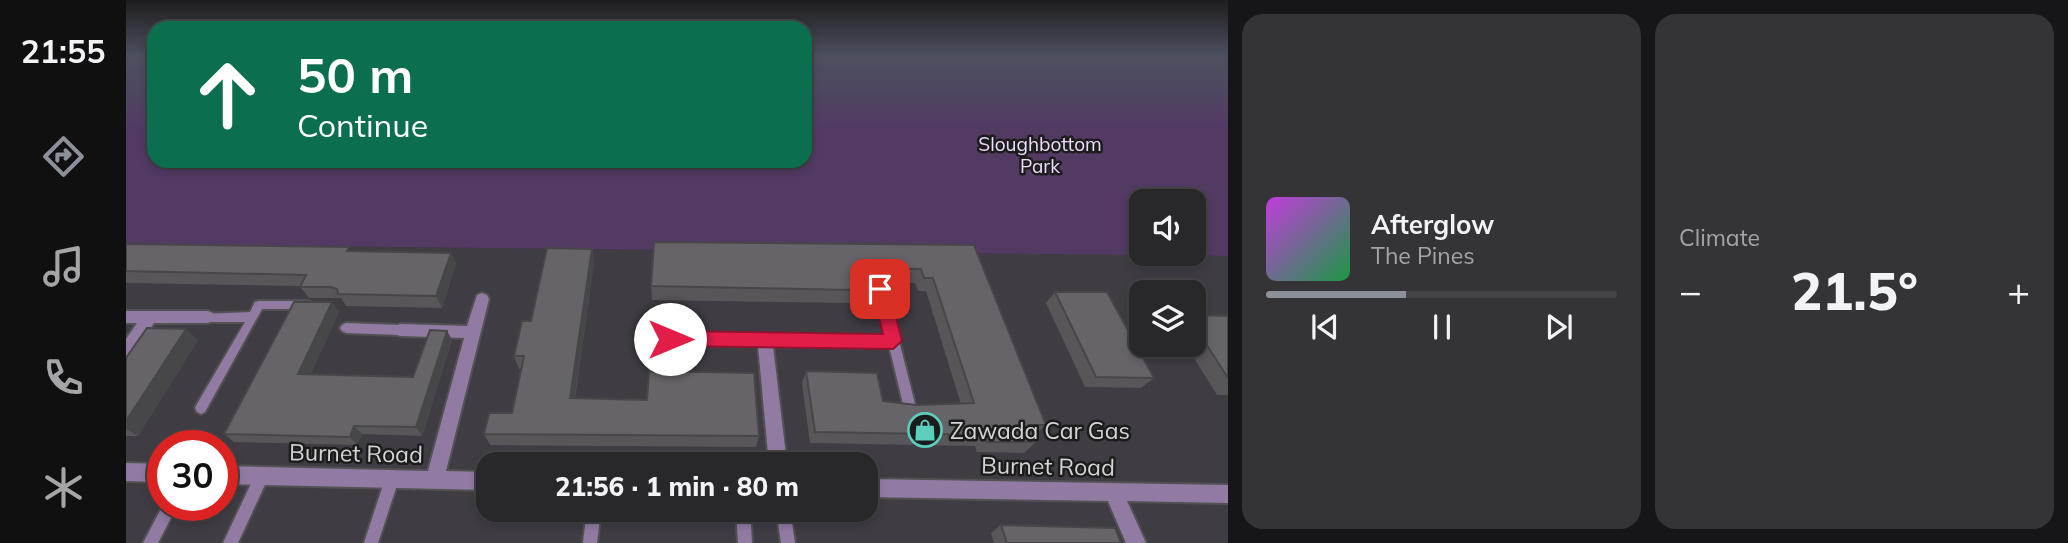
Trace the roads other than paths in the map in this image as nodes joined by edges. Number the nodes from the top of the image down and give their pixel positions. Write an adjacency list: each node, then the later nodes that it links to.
1 (880, 289): 14 (lane)
2 (482, 299): 10 (street)
3 (312, 305): 6 (lane)
4 (126, 317): 7 (street)
5 (208, 317): 6 (lane); 7 (street)
6 (253, 317): 16 (lane)
7 (149, 318): 15 (street)
8 (346, 328): 9 (lane)
9 (400, 330): 10 (street)
10 (473, 332): 24 (street)
11 (646, 338): 12 (street)
12 (765, 340): 13 (street); 18 (street)
13 (856, 341): 14 (lane)
14 (893, 341): 17 (lane)
15 (126, 351)
16 (201, 408)
17 (910, 408)
18 (777, 452)
19 (126, 472): 20 (street)
20 (147, 473)
21 (238, 475): 22 (street, Burnet Road)
22 (262, 476): 23 (street, Burnet Road); 34 (lane)
23 (392, 479): 24 (street, Burnet Road); 35 (lane)
24 (435, 480): 25 (street, Burnet Road)
25 (476, 481)
26 (878, 488): 27 (street, Burnet Road)
27 (1113, 492): 28 (street, Burnet Road); 39 (street)
28 (1228, 494)
29 (162, 521): 33 (lane)
30 (592, 522): 36 (lane)
31 (744, 522): 37 (lane)
32 (785, 522): 38 (lane)
33 (150, 543)
34 (230, 543)
35 (371, 543)
36 (590, 543)
37 (745, 543)
38 (788, 543)
39 (1136, 543)

